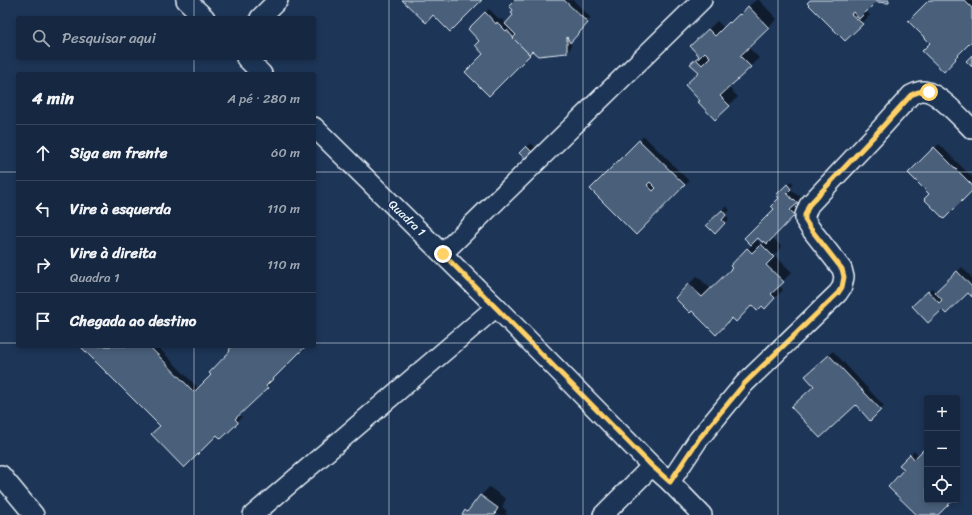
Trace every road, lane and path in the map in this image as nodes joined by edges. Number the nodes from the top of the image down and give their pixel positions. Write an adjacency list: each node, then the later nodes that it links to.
1 (186, 0): 4 (street)
2 (278, 0): 5 (street)
3 (702, 0): 10 (street)
4 (203, 16)
5 (262, 16)
6 (248, 60): 7 (street)
7 (260, 72)
8 (316, 129): 10 (street, Quadra 1)
9 (972, 129): 14 (street)
10 (443, 254): 11 (street, Quadra 1)
11 (496, 307): 12 (street, Quadra 1); 16 (street)
12 (652, 466): 14 (street, Quadra 1); 17 (street)
13 (1, 475): 15 (street)
14 (670, 482): 18 (street, Quadra 1)
15 (34, 515)
16 (254, 515)
17 (603, 515)
18 (702, 515)

